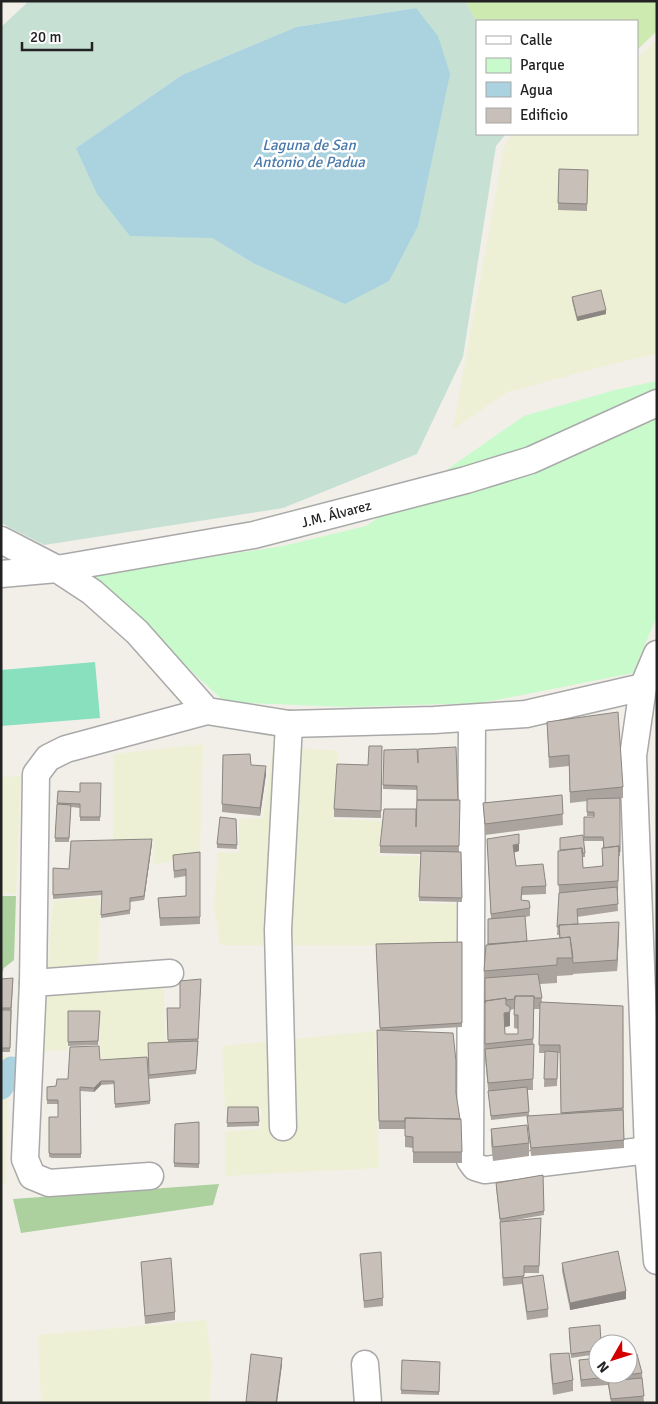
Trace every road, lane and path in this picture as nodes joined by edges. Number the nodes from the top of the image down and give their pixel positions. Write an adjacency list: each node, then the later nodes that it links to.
1 (657, 402): 3 (street, J.M. Álvarez)
2 (1, 540): 3 (street)
3 (57, 569): 4 (street, J.M. Álvarez); 7 (street)
4 (1, 574)
5 (657, 654): 6 (street)
6 (643, 687): 8 (street); 13 (street)
7 (207, 711): 9 (street); 11 (street)
8 (472, 718): 9 (street); 13 (street)
9 (290, 724): 12 (street)
10 (170, 973): 11 (street)
11 (33, 983): 14 (street)
12 (284, 1127)
13 (652, 1150): 15 (street)
14 (150, 1176)
15 (656, 1251)
16 (365, 1364): 17 (street)
17 (368, 1403)

